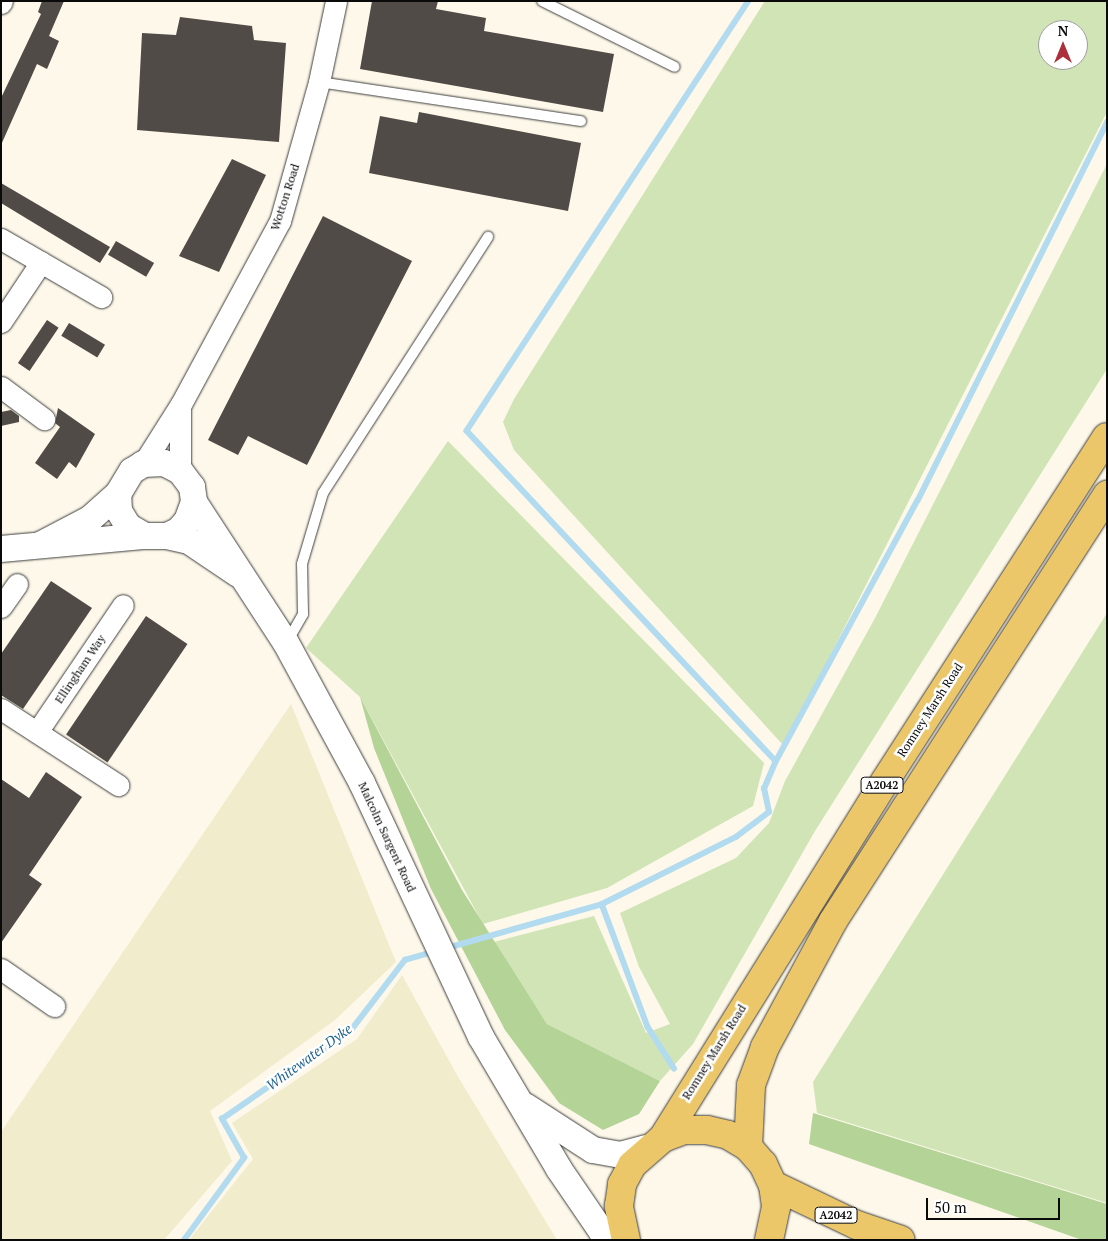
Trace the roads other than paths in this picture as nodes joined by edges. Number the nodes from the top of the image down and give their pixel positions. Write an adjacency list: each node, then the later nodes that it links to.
1 (336, 1): 4 (street, Wotton Road)
2 (542, 1): 3 (lane)
3 (674, 67)
4 (319, 82): 5 (lane); 12 (street, Wotton Road)
5 (581, 121)
6 (488, 237): 27 (lane)
7 (1, 239): 8 (street)
8 (40, 262): 9 (street); 10 (street)
9 (101, 297)
10 (1, 322)
11 (1, 386): 13 (street)
12 (181, 404): 15 (street, Wotton Road); 16 (street, Wotton Road)
13 (44, 419)
14 (1107, 437): 34 (main road, Romney Marsh Road / A2042)
15 (143, 464): 16 (street); 17 (street, Wotton Road)
16 (180, 471): 19 (street)
17 (118, 494): 20 (street); 21 (street, Wotton Road)
18 (1107, 495): 35 (main road, A2042)
19 (194, 502): 20 (street); 23 (street, Malcolm Sargent Road)
20 (156, 536): 21 (street, Wotton Road); 23 (street, Malcolm Sargent Road)
21 (40, 545): 22 (street, Wotton Road)
22 (1, 549)
23 (244, 579): 27 (street, Malcolm Sargent Road)
24 (17, 584): 26 (street)
25 (123, 605): 29 (street, Ellingham Way)
26 (1, 607)
27 (286, 643): 33 (street, Malcolm Sargent Road)
28 (1, 709): 29 (street)
29 (37, 732): 30 (street)
30 (118, 785)
31 (1, 969): 32 (street)
32 (54, 1006)
33 (519, 1101): 34 (street, Malcolm Sargent Road); 37 (street, Malcolm Sargent Road)
34 (654, 1143): 35 (main road); 37 (main road, Romney Marsh Road)
35 (748, 1147): 36 (main road)
36 (773, 1185): 38 (main road); 39 (main road, A2042)
37 (626, 1238)
38 (769, 1240)
39 (901, 1240)

